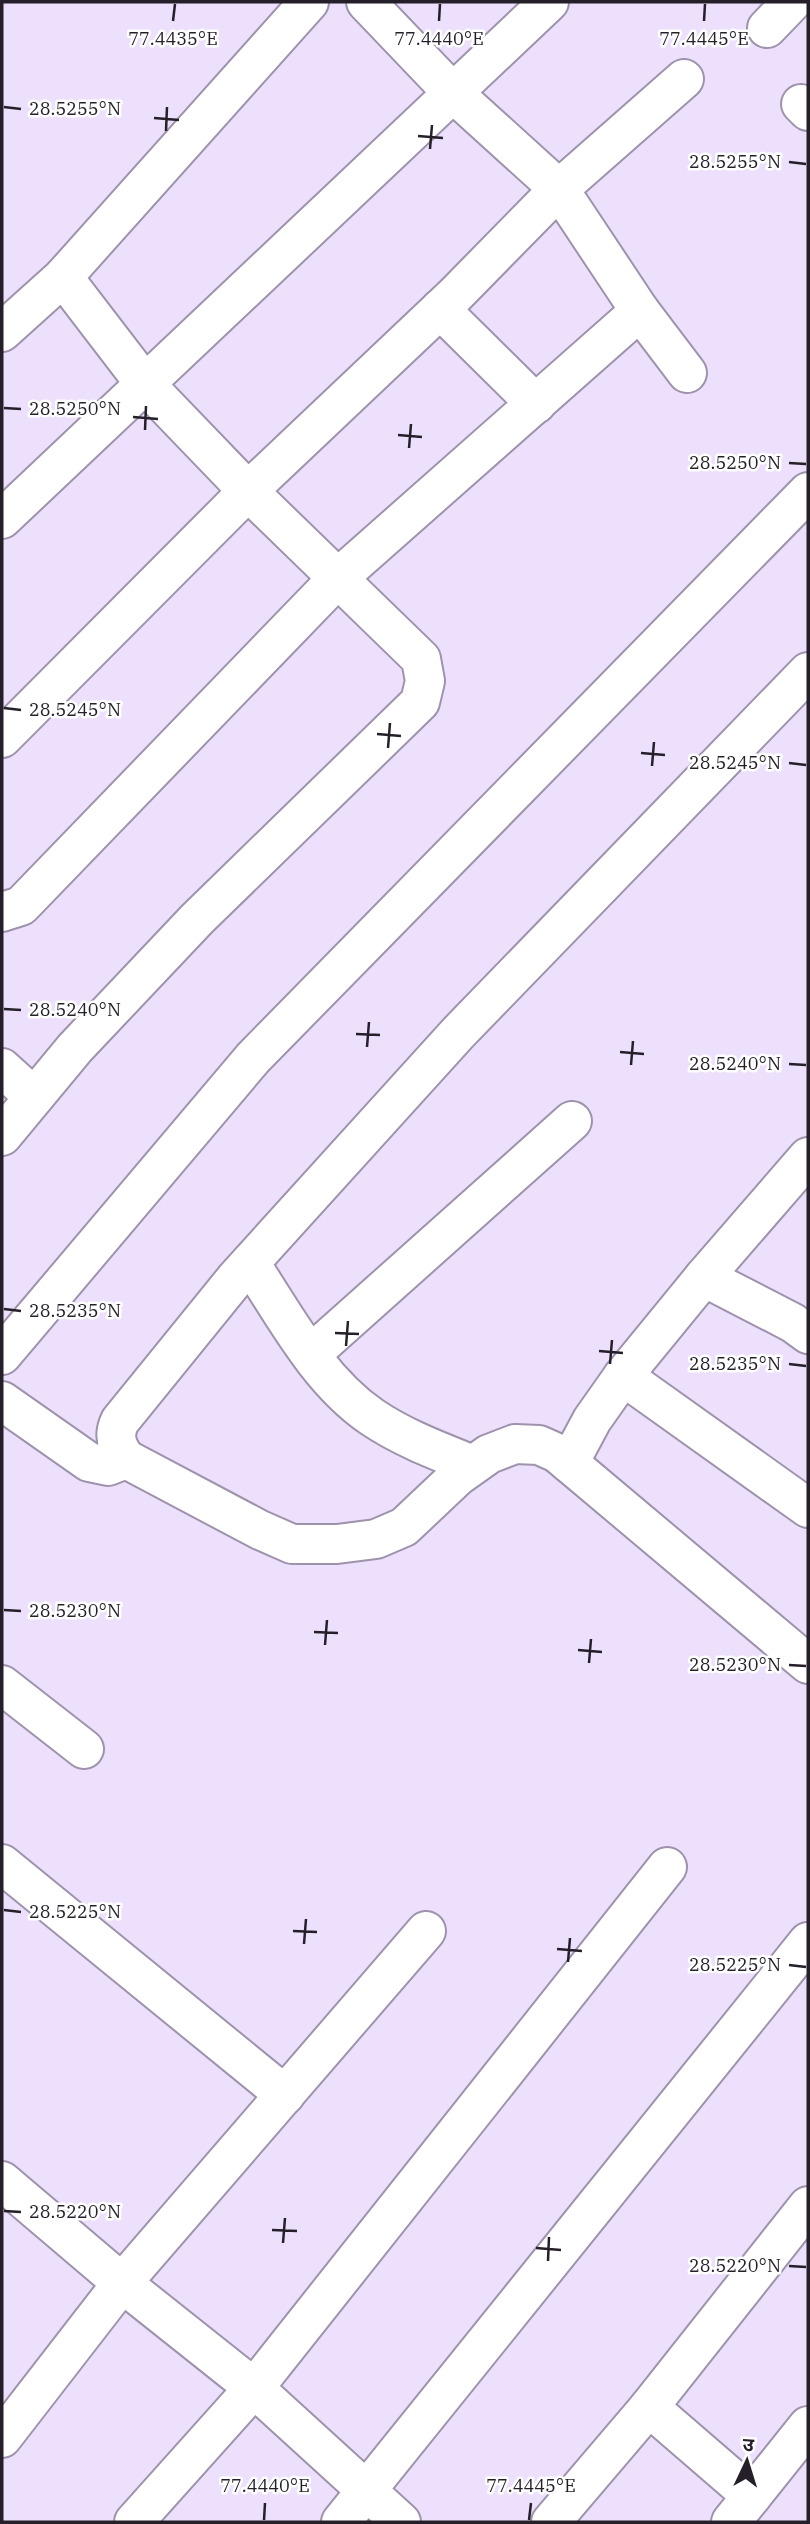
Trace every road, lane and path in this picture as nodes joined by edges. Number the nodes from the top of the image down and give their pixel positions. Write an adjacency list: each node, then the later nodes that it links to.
1 (309, 2): 7 (street)
2 (366, 2): 5 (street)
3 (549, 2): 5 (street)
4 (684, 79): 6 (street)
5 (452, 92): 6 (street); 12 (street)
6 (559, 189): 8 (street); 9 (street)
7 (63, 277): 10 (street); 12 (street)
8 (440, 309): 13 (street); 14 (street)
9 (640, 311): 11 (street); 13 (street)
10 (4, 327)
11 (687, 373)
12 (145, 383): 14 (street); 16 (street)
13 (536, 404): 17 (street)
14 (248, 491): 17 (street); 19 (street)
15 (808, 492): 30 (street)
16 (2, 519)
17 (338, 578): 20 (street); 22 (street)
18 (808, 672): 26 (street)
19 (2, 738)
20 (2, 912)
21 (2, 1068): 22 (street)
22 (34, 1097): 24 (street)
23 (572, 1121): 29 (street)
24 (2, 1136)
25 (808, 1157): 27 (street)
26 (250, 1263): 29 (street); 33 (street)
27 (704, 1277): 28 (street); 31 (street)
28 (808, 1334)
29 (311, 1354): 35 (street)
30 (2, 1355)
31 (623, 1376): 34 (street); 36 (street)
32 (2, 1401): 33 (street)
33 (126, 1459): 35 (street)
34 (569, 1463): 35 (street); 37 (street)
35 (473, 1465)
36 (808, 1508)
37 (808, 1664)
38 (2, 1685): 39 (street)
39 (84, 1749)
40 (2, 1864): 44 (street)
41 (667, 1867): 48 (street)
42 (426, 1931): 44 (street)
43 (808, 1942): 52 (street)
44 (285, 2095): 47 (street)
45 (2, 2181): 47 (street)
46 (804, 2221): 49 (street)
47 (122, 2283): 48 (street); 51 (street)
48 (254, 2388): 52 (street); 54 (street)
49 (649, 2407): 53 (street); 57 (street)
50 (808, 2426): 53 (street)
51 (2, 2438)
52 (367, 2490): 55 (street); 56 (street)
53 (742, 2509)
54 (134, 2522)
55 (341, 2522)
56 (401, 2522)
57 (551, 2522)

